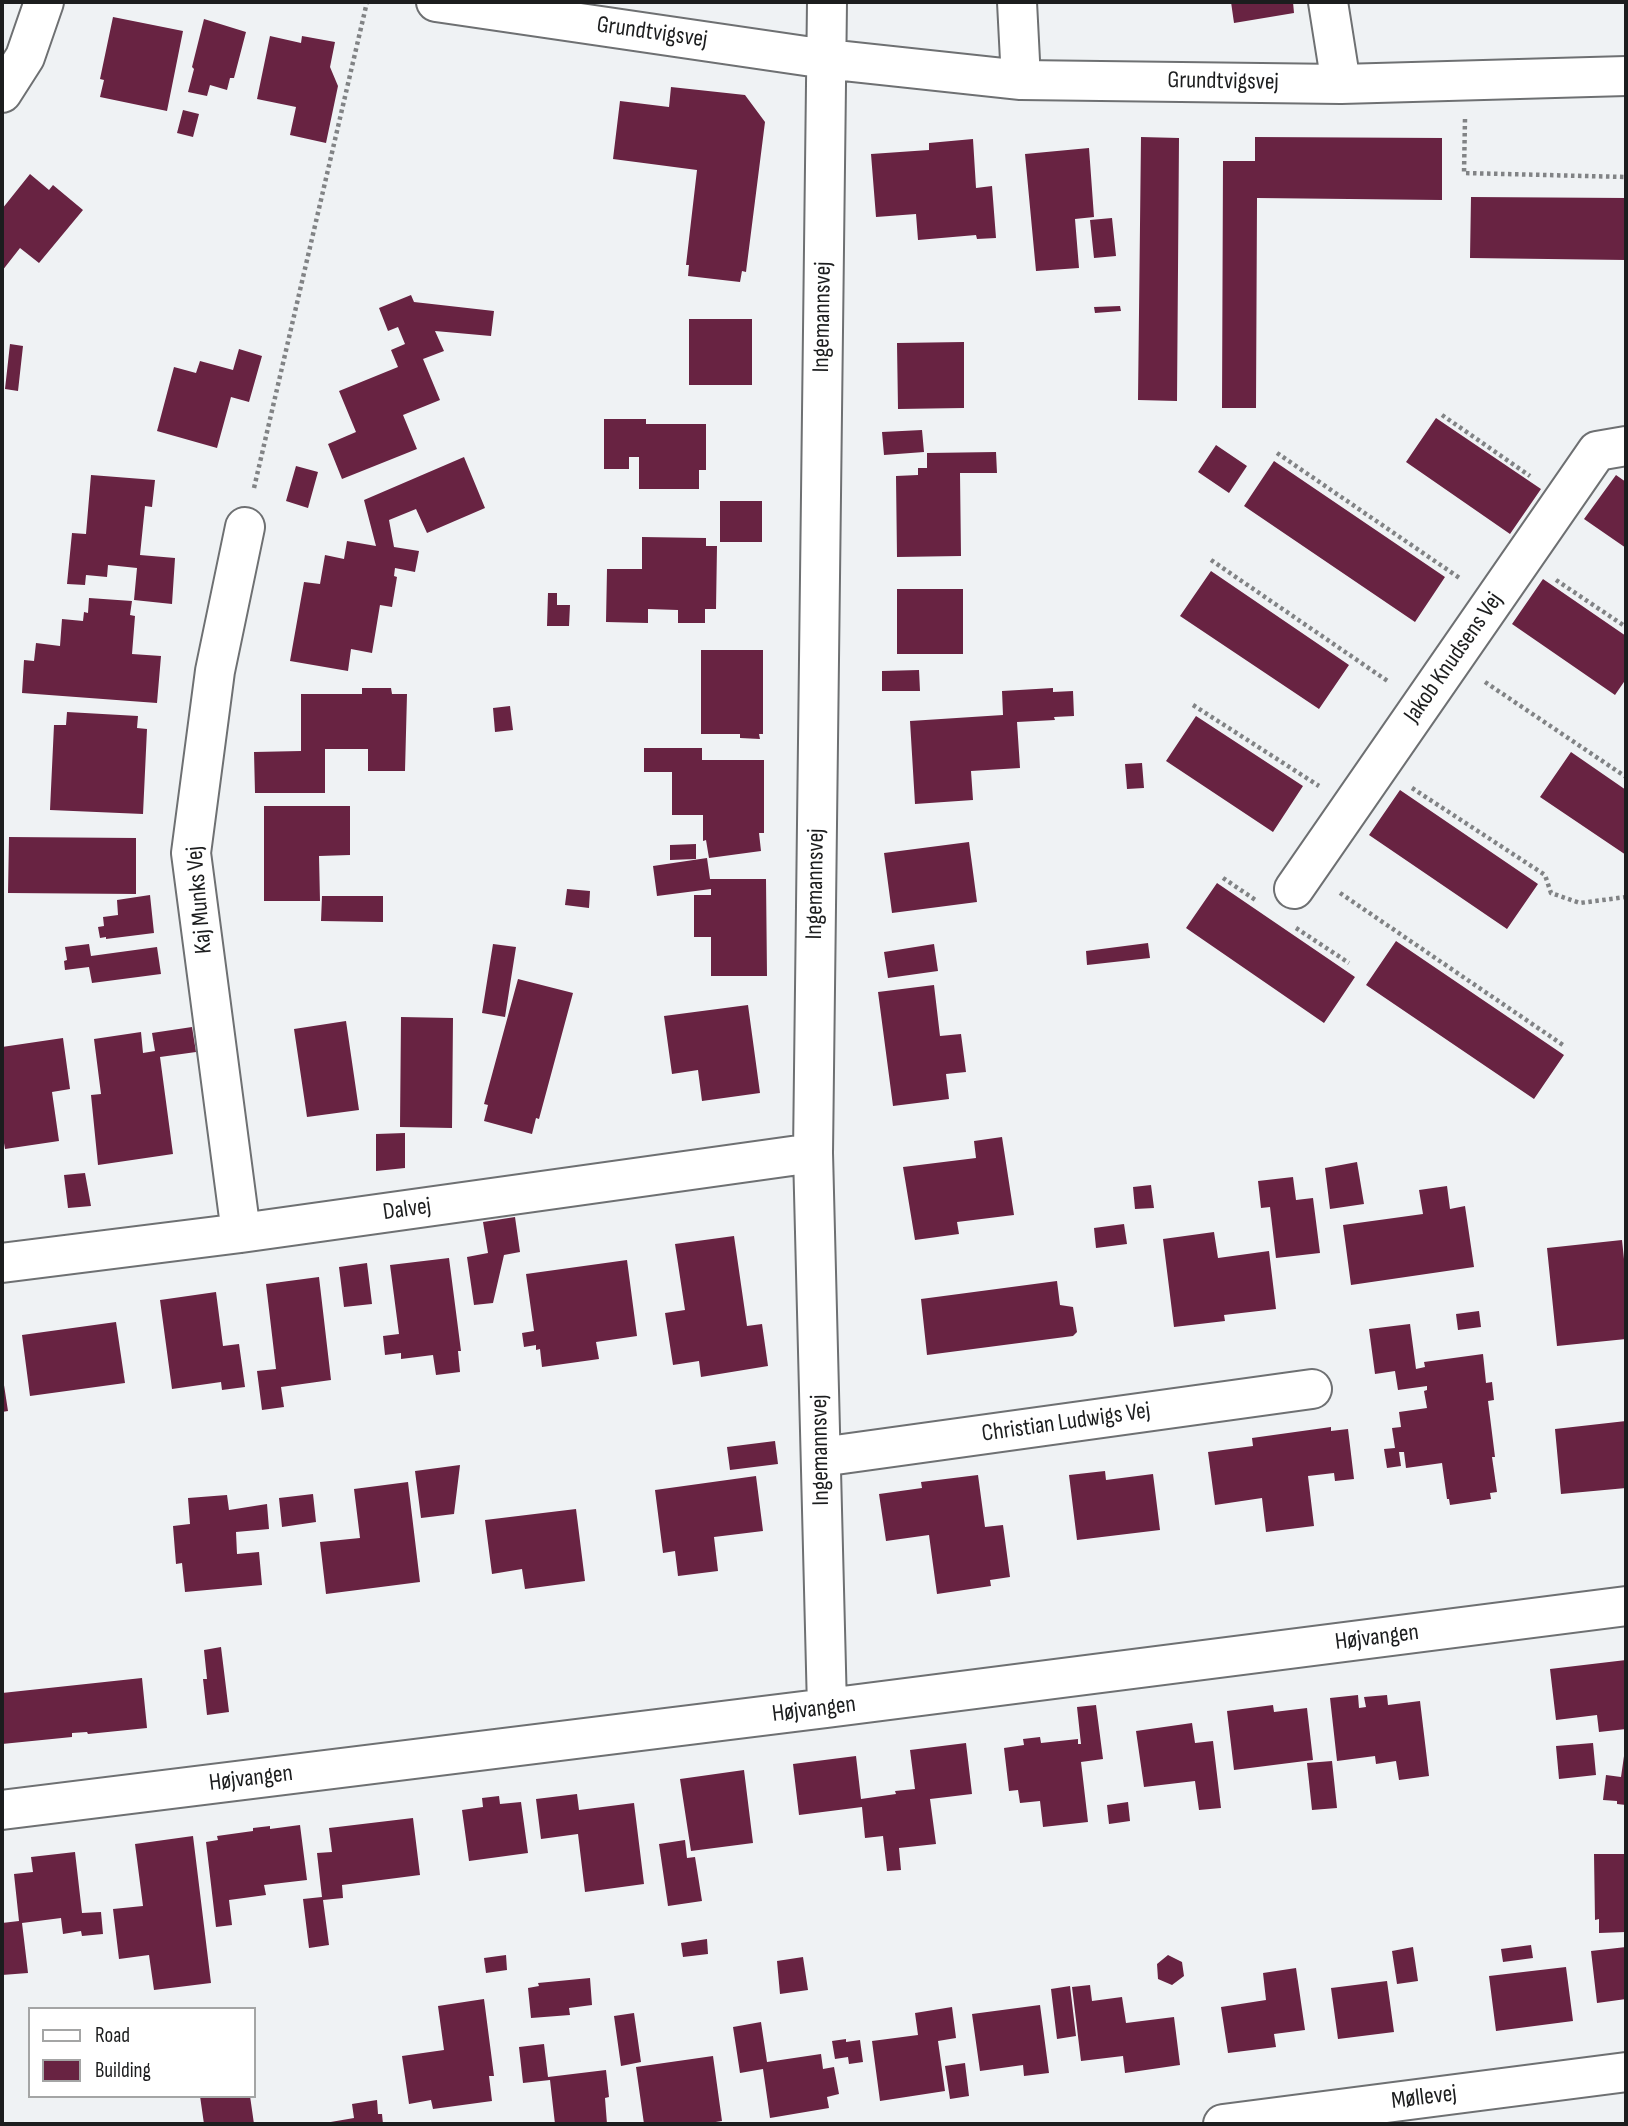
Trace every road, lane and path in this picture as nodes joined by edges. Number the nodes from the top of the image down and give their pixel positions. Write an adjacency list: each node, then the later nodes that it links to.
1 (44, 2): 12 (street)
2 (367, 2): 18 (path)
3 (436, 2): 7 (street, Grundtvigsvej)
4 (827, 2): 7 (street)
5 (1017, 2): 9 (street)
6 (1328, 2): 11 (street)
7 (826, 59): 9 (street, Grundtvigsvej); 32 (street, Ingemannsvej)
8 (1626, 76): 10 (street, Grundtvigsvej)
9 (1021, 80): 11 (street, Grundtvigsvej)
10 (1466, 80): 11 (street, Grundtvigsvej); 13 (path)
11 (1341, 84)
12 (2, 93)
13 (1626, 177)
14 (1442, 415): 17 (path)
15 (1626, 446): 17 (street, Jakob Knudsens Vej)
16 (1277, 453): 21 (path)
17 (1564, 499): 19 (street, Jakob Knudsens Vej)
18 (245, 527): 33 (street, Kaj Munks Vej)
19 (1523, 558): 21 (street, Jakob Knudsens Vej); 22 (path)
20 (1211, 560): 24 (path)
21 (1493, 601): 23 (street, Jakob Knudsens Vej)
22 (1626, 626)
23 (1452, 660): 24 (street, Jakob Knudsens Vej); 27 (path)
24 (1422, 704): 26 (street, Jakob Knudsens Vej)
25 (1193, 705): 28 (path)
26 (1379, 766): 28 (street, Jakob Knudsens Vej); 30 (path)
27 (1626, 777)
28 (1352, 806): 29 (street, Jakob Knudsens Vej)
29 (1301, 880): 31 (path)
30 (1626, 897)
31 (1563, 1045)
32 (813, 1153): 33 (street, Dalvej); 36 (street, Ingemannsvej)
33 (241, 1233): 34 (street, Dalvej)
34 (2, 1263)
35 (1312, 1389): 36 (street, Christian Ludwigs Vej)
36 (821, 1457): 38 (street, Ingemannsvej)
37 (1626, 1606): 38 (street, Højvangen)
38 (827, 1708): 39 (street, Højvangen)
39 (2, 1810)
40 (1626, 2072): 41 (street, Møllevej)
41 (1223, 2124)

